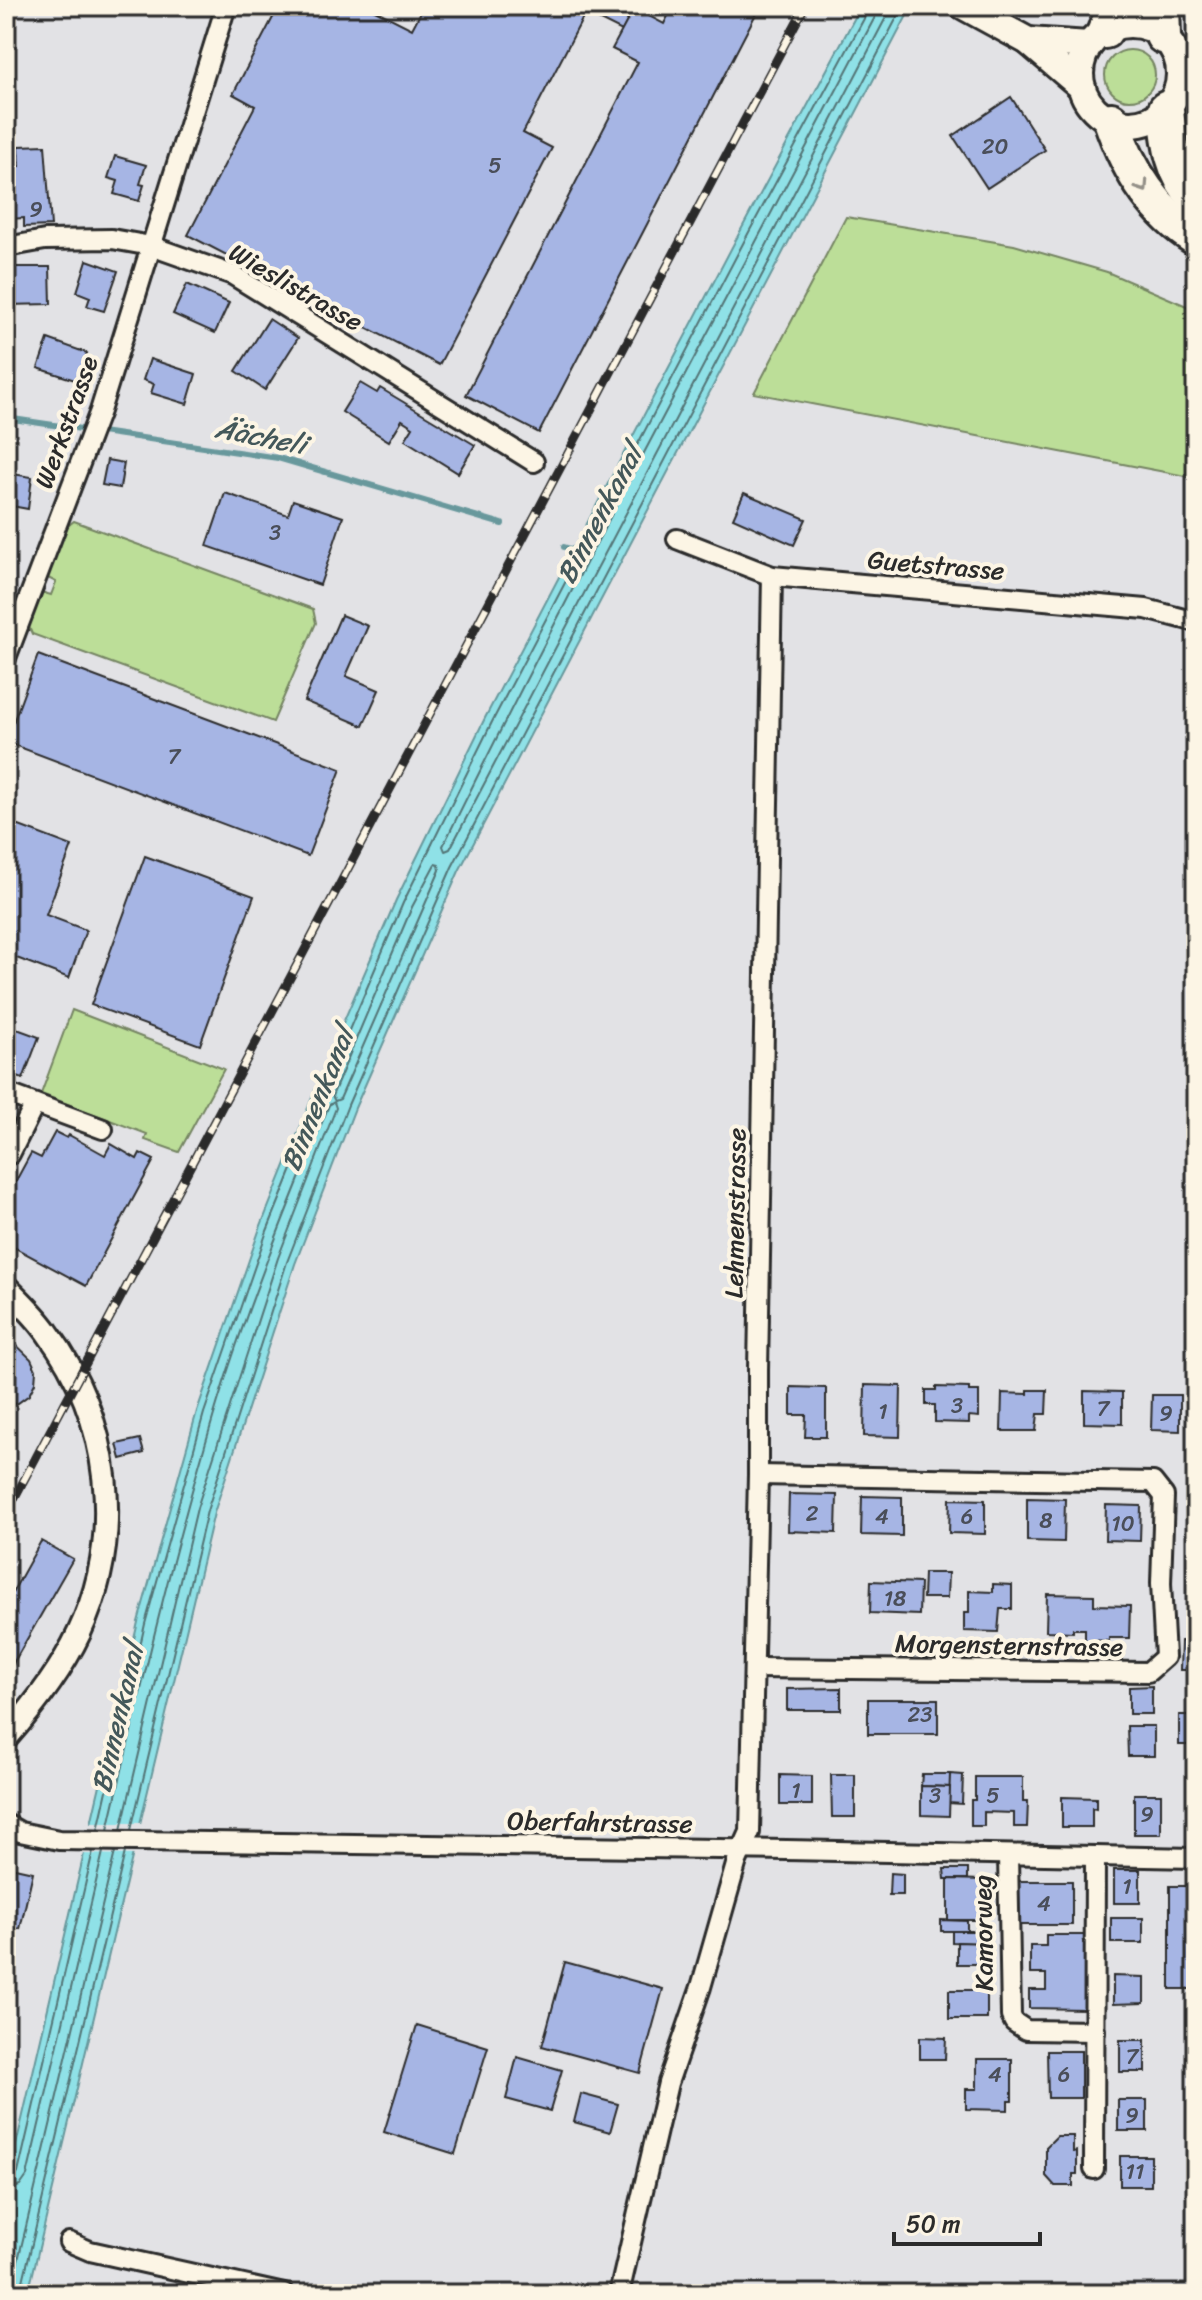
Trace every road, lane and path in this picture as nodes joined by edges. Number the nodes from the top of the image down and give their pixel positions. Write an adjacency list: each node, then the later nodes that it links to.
1 (226, 6): 11 (street, Werkstrasse)
2 (964, 6): 5 (main road)
3 (1104, 27): 4 (main road); 5 (main road); 6 (main road)
4 (1174, 37): 7 (main road)
5 (1028, 41): 6 (main road)
6 (1082, 87): 8 (main road)
7 (1180, 98): 8 (main road); 9 (highway)
8 (1111, 120): 10 (highway, one-way to 10)
9 (1196, 198)
10 (1196, 238)
11 (151, 246): 12 (street, Wieslistrasse); 13 (street, Wieslistrasse); 17 (street, Werkstrasse)
12 (6, 247)
13 (534, 462)
14 (677, 539): 15 (street, Guetstrasse)
15 (772, 576): 16 (street, Guetstrasse); 23 (street, Lehmenstrasse)
16 (1196, 622)
17 (6, 658)
18 (6, 1093): 19 (street)
19 (35, 1104): 20 (street); 21 (street)
20 (103, 1129)
21 (10, 1154)
22 (6, 1287): 25 (street)
23 (758, 1475): 24 (street, Lehmenstrasse); 24 (street, Morgensternstrasse)
24 (754, 1668): 27 (street, Lehmenstrasse)
25 (6, 1738)
26 (6, 1824): 27 (street, Oberfahrstrasse)
27 (742, 1849): 28 (street, Oberfahrstrasse); 35 (street, Lehmenstrasse)
28 (1008, 1855): 29 (street, Oberfahrstrasse); 31 (street, Kamorweg)
29 (1095, 1856): 30 (street, Oberfahrstrasse); 31 (street)
30 (1196, 1858)
31 (1095, 2031): 32 (street)
32 (1094, 2169)
33 (69, 2242): 34 (street)
34 (284, 2294)
35 (619, 2294)

